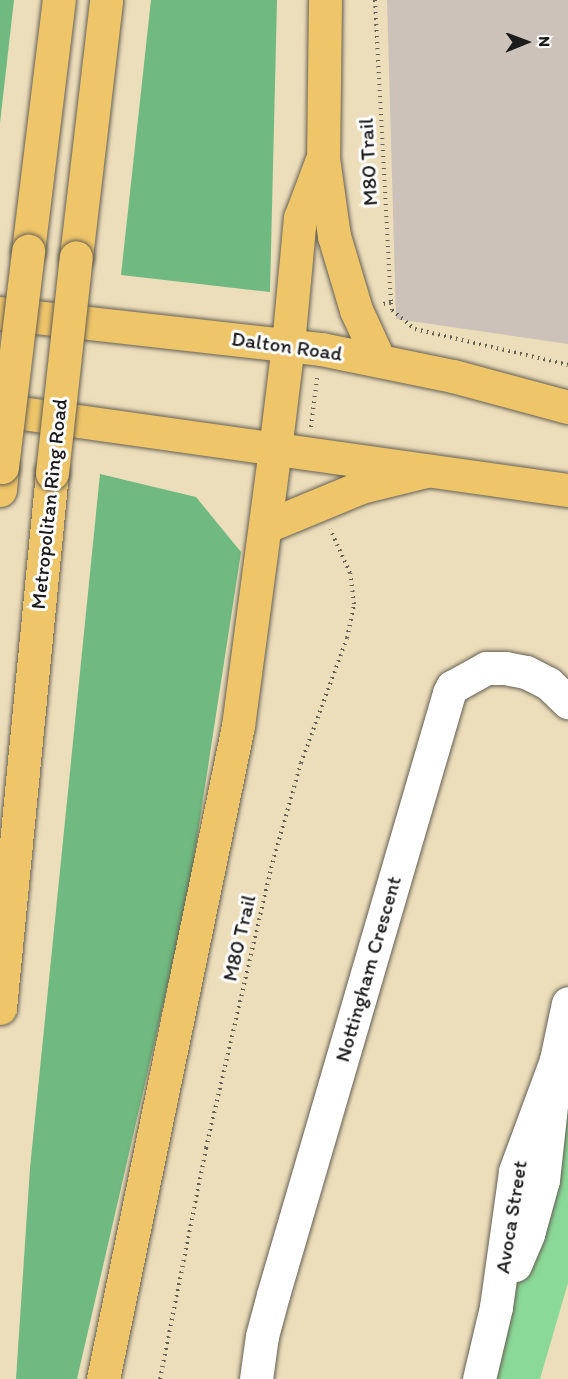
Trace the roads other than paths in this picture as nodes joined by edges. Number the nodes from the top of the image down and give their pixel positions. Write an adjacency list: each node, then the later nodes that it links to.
1 (59, 0): 12 (main road, bridge)
2 (106, 0): 17 (main road, Metropolitan Ring Road, bridge)
3 (325, 0): 4 (main road)
4 (322, 158): 6 (main road); 7 (main road)
5 (0, 313): 6 (main road, Dalton Road)
6 (288, 344): 7 (main road, Dalton Road); 10 (main road)
7 (379, 360): 8 (main road, Dalton Road)
8 (568, 407)
9 (0, 410): 10 (main road)
10 (275, 450): 11 (main road); 14 (main road)
11 (426, 471): 13 (main road); 14 (main road)
12 (1, 479)
13 (568, 490)
14 (267, 526): 18 (main road)
15 (568, 702): 19 (street, Nottingham Crescent)
16 (568, 1003): 20 (street, Avoca Street)
17 (0, 1008)
18 (103, 1379)
19 (256, 1379)
20 (479, 1379)

